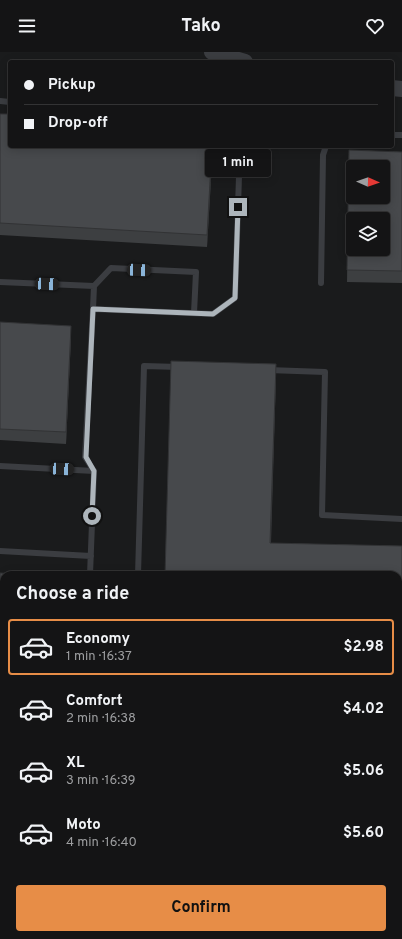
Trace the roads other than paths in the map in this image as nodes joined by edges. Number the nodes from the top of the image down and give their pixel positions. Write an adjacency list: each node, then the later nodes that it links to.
1 (212, 52): 2 (street)
2 (239, 60)
3 (240, 148): 9 (lane)
4 (325, 148): 6 (lane)
5 (0, 282): 7 (lane)
6 (321, 283)
7 (94, 286): 8 (lane); 9 (lane)
8 (93, 309): 9 (lane); 13 (lane)
9 (194, 313)
10 (183, 367): 18 (lane)
11 (262, 370): 14 (lane)
12 (0, 466): 13 (lane)
13 (94, 471): 16 (lane)
14 (402, 519)
15 (0, 551): 16 (lane)
16 (91, 556): 17 (lane)
17 (90, 571)
18 (138, 571)

